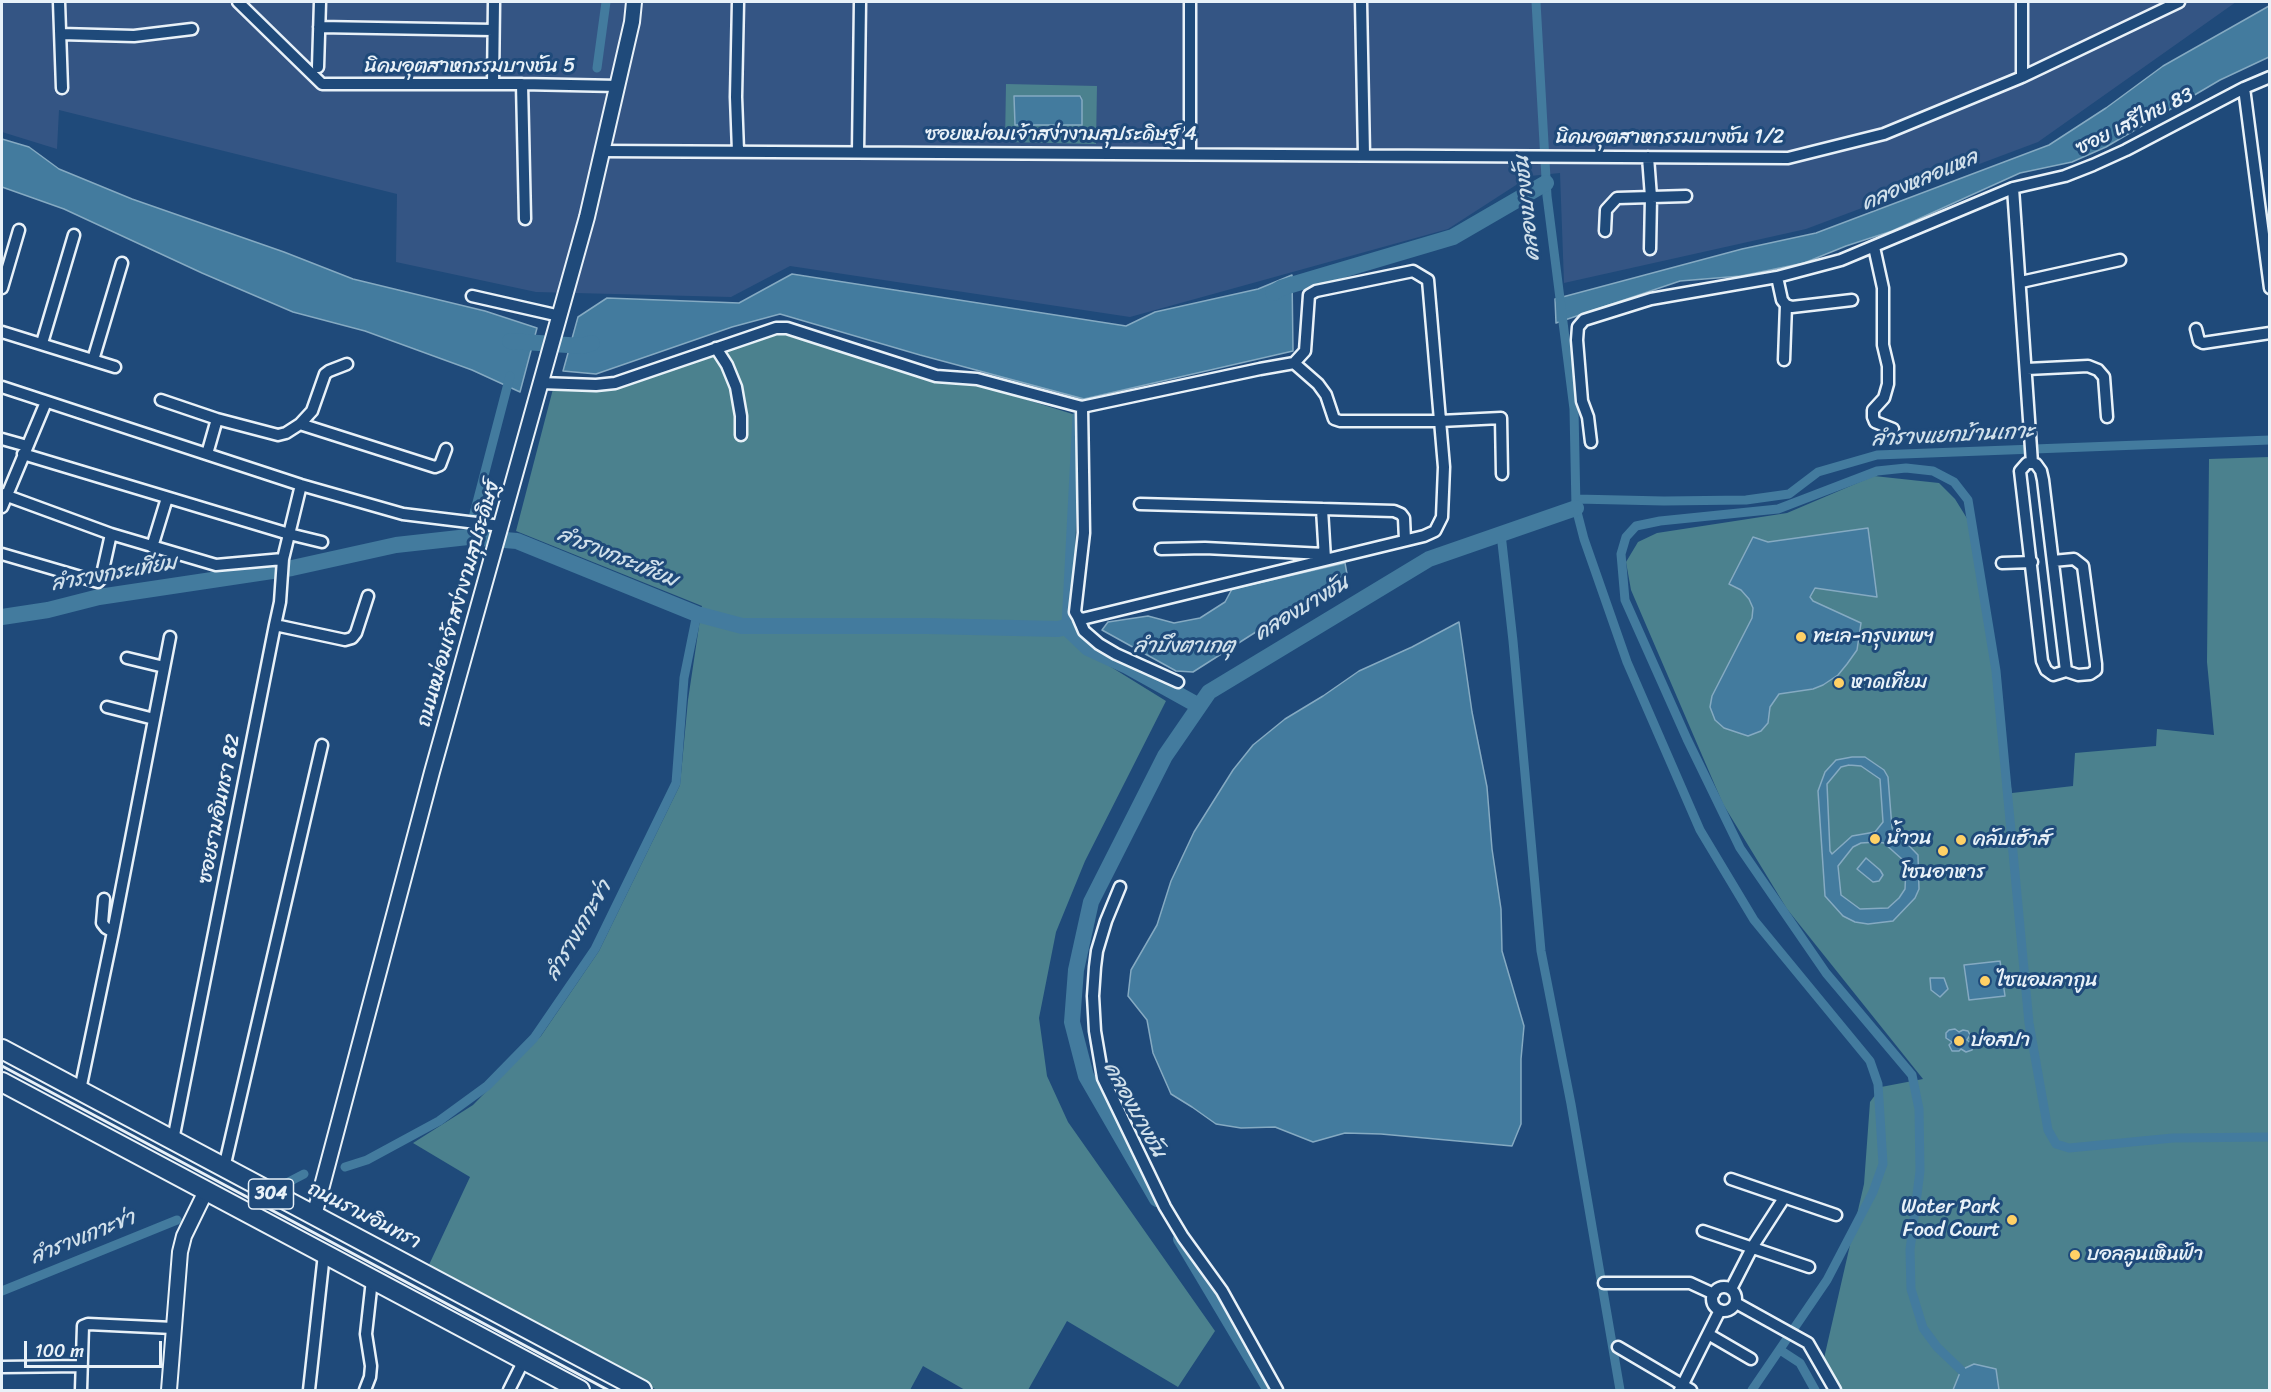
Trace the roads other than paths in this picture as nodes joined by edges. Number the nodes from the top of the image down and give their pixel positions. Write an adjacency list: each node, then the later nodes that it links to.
1 (59, 2): 15 (street)
2 (238, 2): 19 (street, นิคมอุตสาหกรรมบางชัน 5)
3 (320, 2): 12 (street)
4 (494, 2): 14 (street)
5 (634, 2): 21 (street, ถนนหม่อมเจ้าสง่างามสุประดิษฐ์)
6 (738, 2): 25 (street)
7 (860, 2): 26 (street)
8 (1190, 2): 27 (street)
9 (1361, 2): 28 (street)
10 (2022, 2): 17 (street)
11 (2179, 2): 17 (street, นิคมอุตสาหกรรมบางชัน 1/2)
12 (319, 27): 14 (street); 16 (street)
13 (192, 29): 15 (street)
14 (493, 30): 19 (street)
15 (61, 34): 22 (street)
16 (318, 68)
17 (2022, 77): 30 (street, นิคมอุตสาหกรรมบางชัน 1/2)
18 (2270, 77): 23 (street, ซอย เสรีไทย 83)
19 (493, 84): 20 (street, นิคมอุตสาหกรรมบางชัน 5)
20 (522, 84): 21 (street, นิคมอุตสาหกรรมบางชัน 5); 34 (street)
21 (618, 86): 24 (street, ถนนหม่อมเจ้าสง่างามสุประดิษฐ์)
22 (62, 88)
23 (2244, 88): 31 (street, ซอย เสรีไทย 83); 45 (street)
24 (602, 151): 25 (street, ซอยหม่อมเจ้าสง่างามสุประดิษฐ์ 4); 49 (street, ถนนหม่อมเจ้าสง่างามสุประดิษฐ์)
25 (738, 152): 26 (street, ซอยหม่อมเจ้าสง่างามสุประดิษฐ์ 4)
26 (858, 152): 27 (street, ซอยหม่อมเจ้าสง่างามสุประดิษฐ์ 4)
27 (1190, 154): 28 (street, ซอยหม่อมเจ้าสง่างามสุประดิษฐ์ 4)
28 (1364, 155): 29 (street, ซอยหม่อมเจ้าสง่างามสุประดิษฐ์ 4)
29 (1520, 156): 30 (street, นิคมอุตสาหกรรมบางชัน 1/2)
30 (1648, 157): 33 (street)
31 (2013, 188): 38 (street, ซอย เสรีไทย 83); 43 (street)
32 (1686, 196): 33 (street)
33 (1651, 197): 36 (street); 39 (street)
34 (525, 219)
35 (19, 230): 44 (street)
36 (1605, 231)
37 (74, 236): 53 (street)
38 (1874, 247): 42 (street, ซอย เสรีไทย 83); 70 (street)
39 (1650, 249)
40 (2120, 260): 43 (street)
41 (122, 263): 55 (street)
42 (1777, 277): 48 (street); 73 (street, ซอย เสรีไทย 83)
43 (2021, 282): 60 (street)
44 (2, 288)
45 (2270, 288)
46 (472, 296): 49 (street)
47 (1852, 300): 48 (street)
48 (1786, 305): 56 (street)
49 (559, 320): 61 (street, ถนนหม่อมเจ้าสง่างามสุประดิษฐ์)
50 (2196, 329): 52 (street)
51 (2, 332): 53 (street)
52 (2270, 333)
53 (42, 344): 55 (street)
54 (716, 348): 61 (street); 65 (street); 71 (street)
55 (93, 360): 59 (street)
56 (1784, 360)
57 (347, 363): 69 (street)
58 (1294, 363): 65 (street); 68 (street); 68 (street)
59 (115, 367)
60 (2026, 369): 66 (street); 77 (street)
61 (542, 377): 85 (street, ถนนหม่อมเจ้าสง่างามสุประดิษฐ์)
62 (2, 387): 64 (street)
63 (160, 400): 67 (street)
64 (46, 402): 75 (street); 76 (street)
65 (1082, 407): 99 (street)
66 (2107, 417)
67 (217, 419): 69 (street); 76 (street)
68 (1440, 421): 78 (street); 88 (street)
69 (300, 424): 74 (street)
70 (1893, 429)
71 (741, 435)
72 (2, 439): 75 (street)
73 (1591, 442)
74 (446, 448)
75 (25, 450): 80 (street); 81 (street)
76 (207, 454): 79 (street)
77 (2032, 458): 95 (street); 96 (street)
78 (1502, 474)
79 (301, 484): 85 (street); 87 (street, ซอยรามอินทรา 82)
80 (4, 495): 83 (street); 86 (street)
81 (167, 498): 87 (street); 90 (street)
82 (1140, 504): 84 (street)
83 (2, 507)
84 (1322, 509): 88 (street); 93 (street)
85 (500, 529): 121 (street, ถนนหม่อมเจ้าสง่างามสุประดิษฐ์)
86 (111, 534): 90 (street); 92 (street)
87 (289, 534): 89 (street); 94 (street, ซอยรามอินทรา 82)
88 (1406, 540): 93 (street)
89 (322, 542)
90 (152, 547): 94 (street)
91 (1161, 549): 93 (street)
92 (2, 554)
93 (1325, 557): 99 (street)
94 (283, 559): 100 (street, ซอยรามอินทรา 82)
95 (2053, 561): 104 (street); 104 (street)
96 (2032, 562): 97 (street); 104 (street)
97 (2002, 563)
98 (368, 596): 100 (street)
99 (1078, 617): 105 (street)
100 (275, 625): 115 (street, ซอยรามอินทรา 82)
101 (170, 637): 103 (street)
102 (127, 658): 103 (street)
103 (164, 667): 107 (street)
104 (2066, 672)
105 (1178, 682)
106 (107, 706): 107 (street)
107 (154, 719): 111 (street)
108 (322, 745): 116 (street)
109 (1120, 887): 148 (street)
110 (104, 899): 111 (street)
111 (113, 932): 114 (street)
112 (2, 1049): 114 (highway, ถนนรามอินทรา / 304)
113 (2, 1082): 118 (highway, 304)
114 (80, 1090): 115 (highway, ถนนรามอินทรา / 304)
115 (173, 1140): 116 (highway, ถนนรามอินทรา / 304)
116 (224, 1168): 121 (highway, ถนนรามอินทรา / 304)
117 (1731, 1179): 119 (street)
118 (206, 1191): 124 (highway, 304); 132 (street)
119 (1784, 1198): 120 (street); 123 (street)
120 (1836, 1215)
121 (314, 1216): 133 (highway, ถนนรามอินทรา / 304)
122 (1703, 1231): 123 (street)
123 (1752, 1247): 125 (street); 128 (street)
124 (324, 1254): 126 (highway, 304); 143 (street)
125 (1809, 1267)
126 (372, 1280): 137 (highway, 304); 144 (street)
127 (1605, 1283): 129 (street)
128 (1731, 1289): 129 (street); 130 (street)
129 (1714, 1294): 131 (street)
130 (1736, 1303): 131 (street); 149 (street)
131 (1720, 1310): 134 (street)
132 (173, 1328): 138 (street); 142 (street)
133 (535, 1334): 137 (highway); 147 (highway, ถนนรามอินทรา / 304)
134 (1708, 1334): 136 (street); 140 (street)
135 (1618, 1347): 140 (street)
136 (1751, 1359)
137 (523, 1360): 145 (street); 146 (highway, 304)
138 (81, 1366): 139 (street); 141 (street)
139 (2, 1367)
140 (1684, 1389)
141 (81, 1390)
142 (168, 1390)
143 (309, 1390)
144 (365, 1390)
145 (509, 1390)
146 (580, 1390)
147 (642, 1390)
148 (1277, 1390)
149 (1835, 1390)

